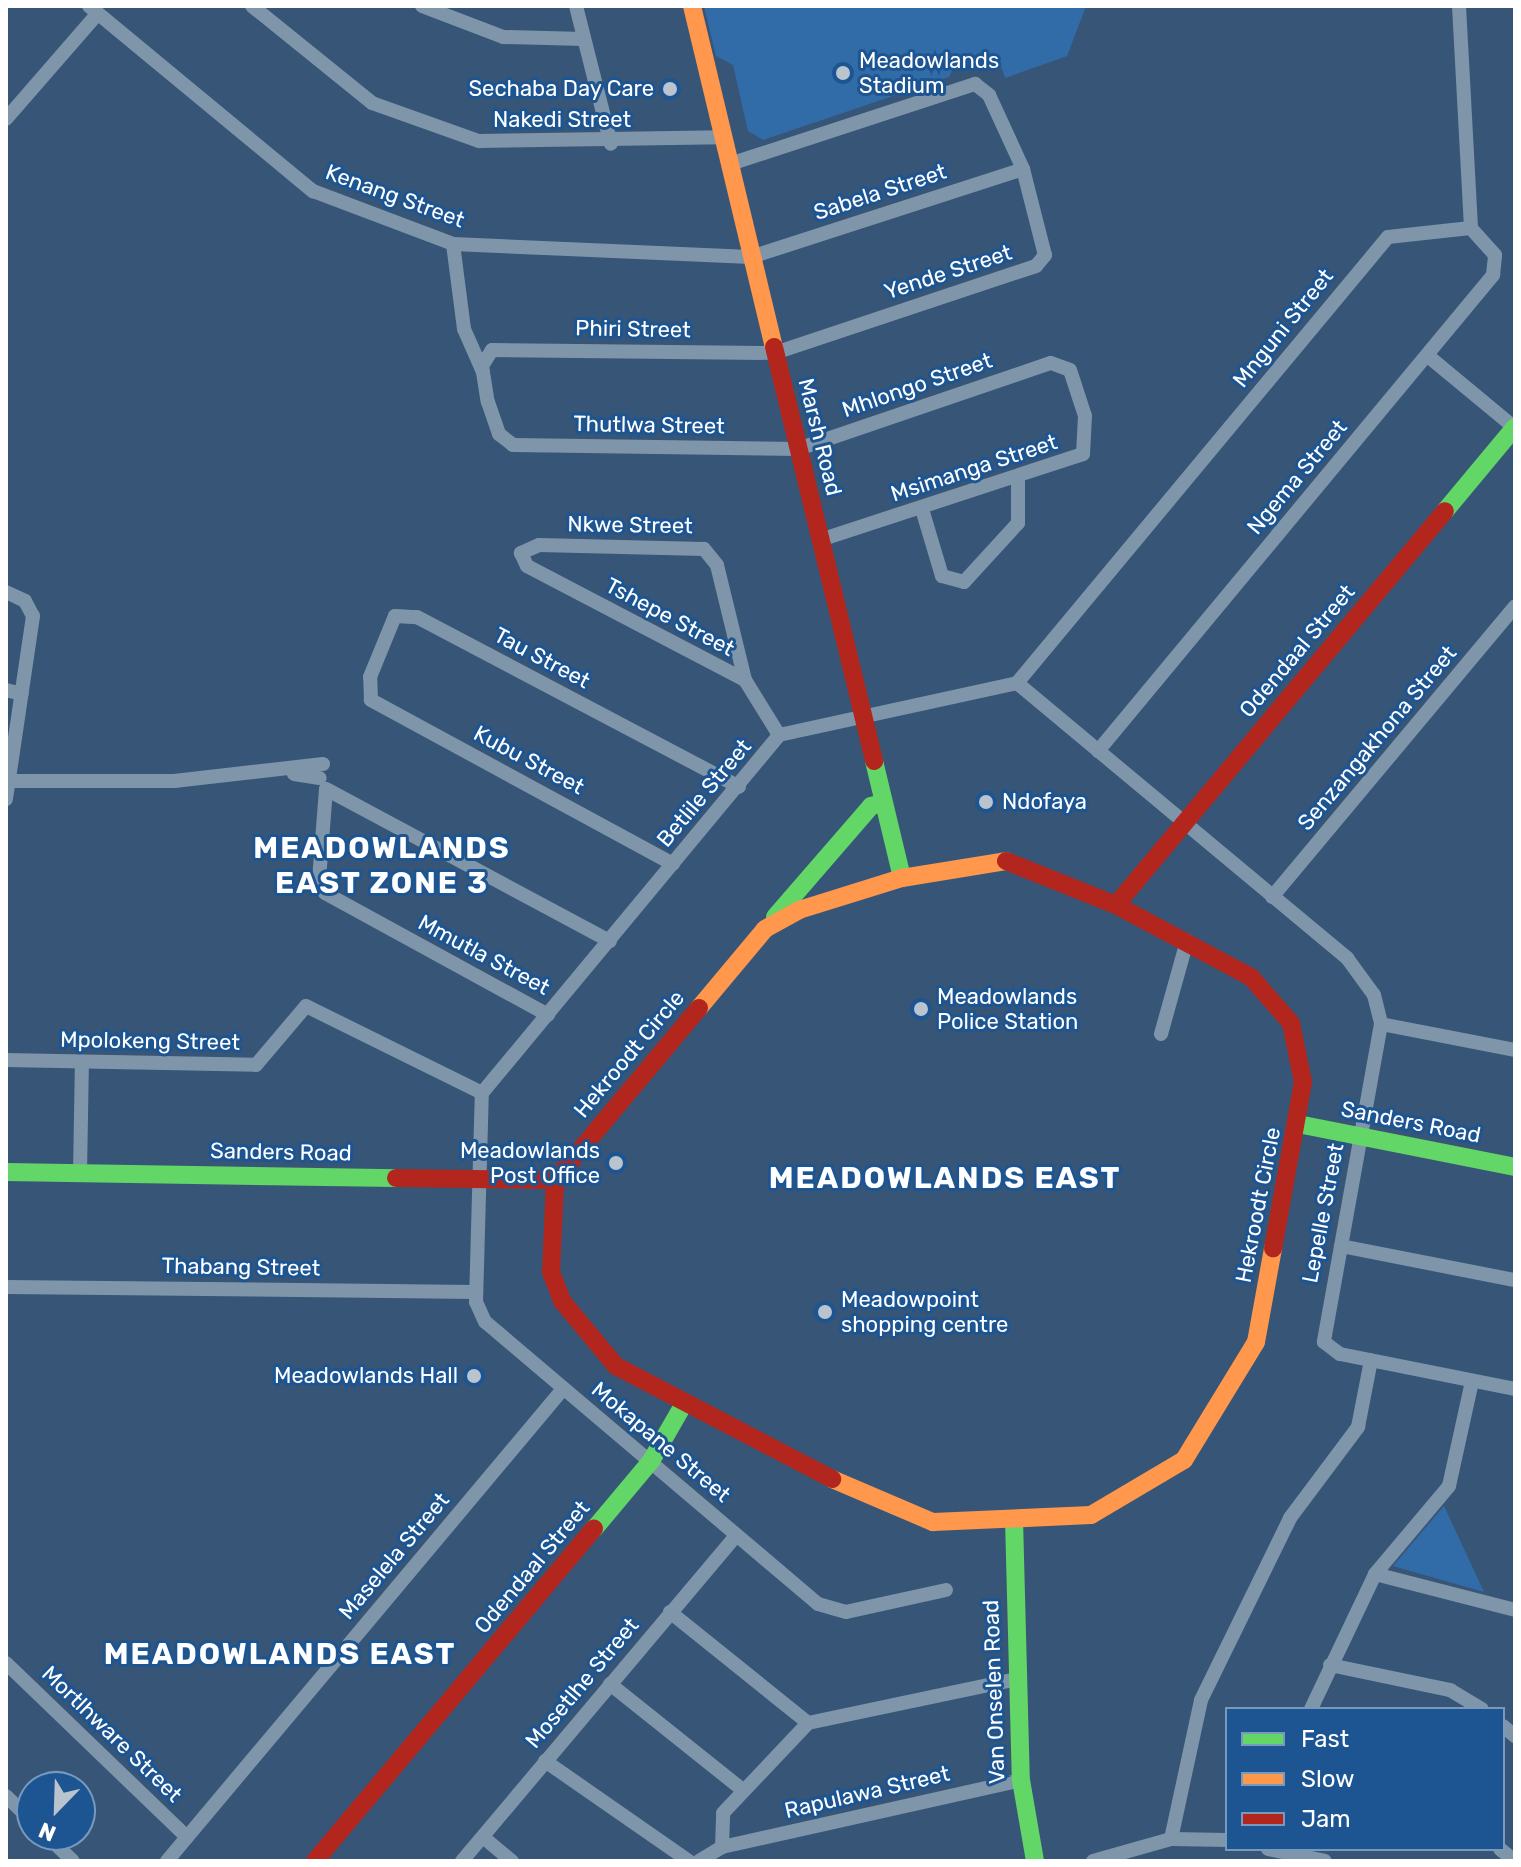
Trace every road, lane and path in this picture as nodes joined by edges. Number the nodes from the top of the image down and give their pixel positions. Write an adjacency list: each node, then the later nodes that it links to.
1 (252, 6): 10 (street, Nakedi Street)
2 (422, 6): 7 (street)
3 (576, 6): 7 (street)
4 (692, 6): 9 (street, Marsh Road)
5 (1459, 6): 13 (street)
6 (93, 10): 8 (street); 14 (street, Kenang Street)
7 (584, 39): 10 (street)
8 (6, 119)
9 (722, 137): 10 (street, Nakedi Street); 11 (street, Marsh Road)
10 (611, 144)
11 (730, 164): 12 (street); 15 (street, Marsh Road)
12 (1023, 169): 15 (street, Sabela Street); 16 (street, Yende Street)
13 (1471, 228): 17 (street, Ngema Street); 29 (street, Mnguni Street)
14 (453, 244): 15 (street, Kenang Street); 19 (street)
15 (751, 257): 16 (street, Marsh Road)
16 (775, 353): 19 (street, Phiri Street); 21 (street, Marsh Road)
17 (1428, 356): 20 (street); 35 (street, Ngema Street)
18 (1051, 363): 21 (street, Mhlongo Street); 22 (street, Msimanga Street)
19 (483, 372): 21 (street, Thutlwa Street)
20 (1515, 428): 42 (street, Odendaal Street)
21 (798, 449): 24 (street, Marsh Road)
22 (1018, 477): 23 (street, Msimanga Street); 23 (street)
23 (922, 509): 24 (street, Msimanga Street)
24 (820, 540): 33 (street, Marsh Road)
25 (519, 559): 28 (street, Tshepe Street); 28 (street, Nkwe Street)
26 (6, 592): 32 (street)
27 (1515, 606): 46 (street, Senzangakhona Street)
28 (745, 680): 34 (street, Tshepe Street)
29 (1017, 683): 33 (street, Betlile Street); 35 (street)
30 (6, 690): 32 (street)
31 (367, 692): 39 (street, Tau Street); 44 (street, Kubu Street)
32 (22, 694): 38 (street)
33 (860, 714): 34 (street, Betlile Street); 36 (street, Marsh Road)
34 (779, 735): 39 (street, Betlile Street)
35 (1098, 751): 42 (street)
36 (875, 771): 41 (street, Marsh Road); 43 (street)
37 (323, 777): 38 (street); 49 (street); 51 (street, Mmutla Street)
38 (10, 781): 40 (street)
39 (739, 787): 44 (street, Betlile Street)
40 (6, 799)
41 (883, 803): 43 (street); 45 (street, Marsh Road)
42 (1184, 823): 46 (street); 47 (street, Odendaal Street)
43 (842, 840): 48 (street)
44 (673, 864): 49 (street, Betlile Street)
45 (902, 878): 47 (street, Hekroodt Circle); 48 (street, Hekroodt Circle)
46 (1272, 897): 52 (street)
47 (1116, 905): 50 (street, Hekroodt Circle)
48 (765, 929): 64 (street, Hekroodt Circle)
49 (610, 941): 51 (street, Betlile Street)
50 (1187, 941): 53 (street); 58 (street, Hekroodt Circle)
51 (548, 1015): 57 (street, Betlile Street)
52 (1381, 1024): 54 (street); 59 (street, Lepelle Street)
53 (1161, 1034)
54 (1515, 1050)
55 (6, 1060): 56 (street, Mpolokeng Street)
56 (82, 1062): 57 (street, Mpolokeng Street); 62 (street)
57 (482, 1093): 63 (street)
58 (1298, 1124): 59 (street, Sanders Road); 75 (street, Hekroodt Circle)
59 (1360, 1137): 60 (street, Sanders Road); 65 (street, Lepelle Street)
60 (1515, 1167)
61 (6, 1172): 62 (street, Sanders Road)
62 (80, 1173): 63 (street, Sanders Road)
63 (481, 1179): 64 (street, Sanders Road); 68 (street, Mokapane Street)
64 (555, 1180): 73 (street, Hekroodt Circle)
65 (1341, 1246): 66 (street); 69 (street, Lepelle Street)
66 (1515, 1280)
67 (6, 1287): 68 (street, Thabang Street)
68 (475, 1292): 71 (street, Mokapane Street)
69 (1371, 1360): 70 (street); 93 (street)
70 (1472, 1381): 72 (street); 77 (street)
71 (563, 1389): 74 (street, Mokapane Street); 91 (street, Maselela Street)
72 (1515, 1389)
73 (682, 1407): 74 (street, Odendaal Street); 75 (street, Hekroodt Circle)
74 (651, 1461): 76 (street, Mokapane Street); 98 (street, Odendaal Street)
75 (1014, 1519): 83 (street, Van Onselen Road)
76 (737, 1535): 78 (street, Mokapane Street); 80 (street, Mosetlhe Street)
77 (1375, 1574): 79 (street); 82 (street)
78 (946, 1590)
79 (1515, 1610)
80 (670, 1612): 84 (street, Mosetlhe Street); 87 (street)
81 (6, 1663): 91 (street, Mortlhware Street)
82 (1330, 1665): 85 (street); 86 (street)
83 (1017, 1679): 87 (street); 89 (street, Van Onselen Road)
84 (610, 1684): 88 (street, Mosetlhe Street); 90 (street)
85 (1312, 1707)
86 (1479, 1707)
87 (808, 1723): 90 (street)
88 (545, 1761): 92 (street, Mosetlhe Street); 101 (street)
89 (1021, 1780): 95 (street, Rapulawa Street); 103 (street, Van Onselen Road)
90 (743, 1790): 95 (street)
91 (187, 1837): 97 (street, Maselela Street)
92 (483, 1837): 99 (street, Mosetlhe Street); 100 (street)
93 (1171, 1839): 94 (street); 104 (street)
94 (1225, 1840)
95 (722, 1847): 102 (street, Rapulawa Street)
96 (1279, 1851): 105 (street)
97 (167, 1861)
98 (315, 1861)
99 (462, 1861)
100 (512, 1861)
101 (689, 1861)
102 (699, 1861)
103 (1035, 1861)
104 (1093, 1861)
105 (1325, 1861)

